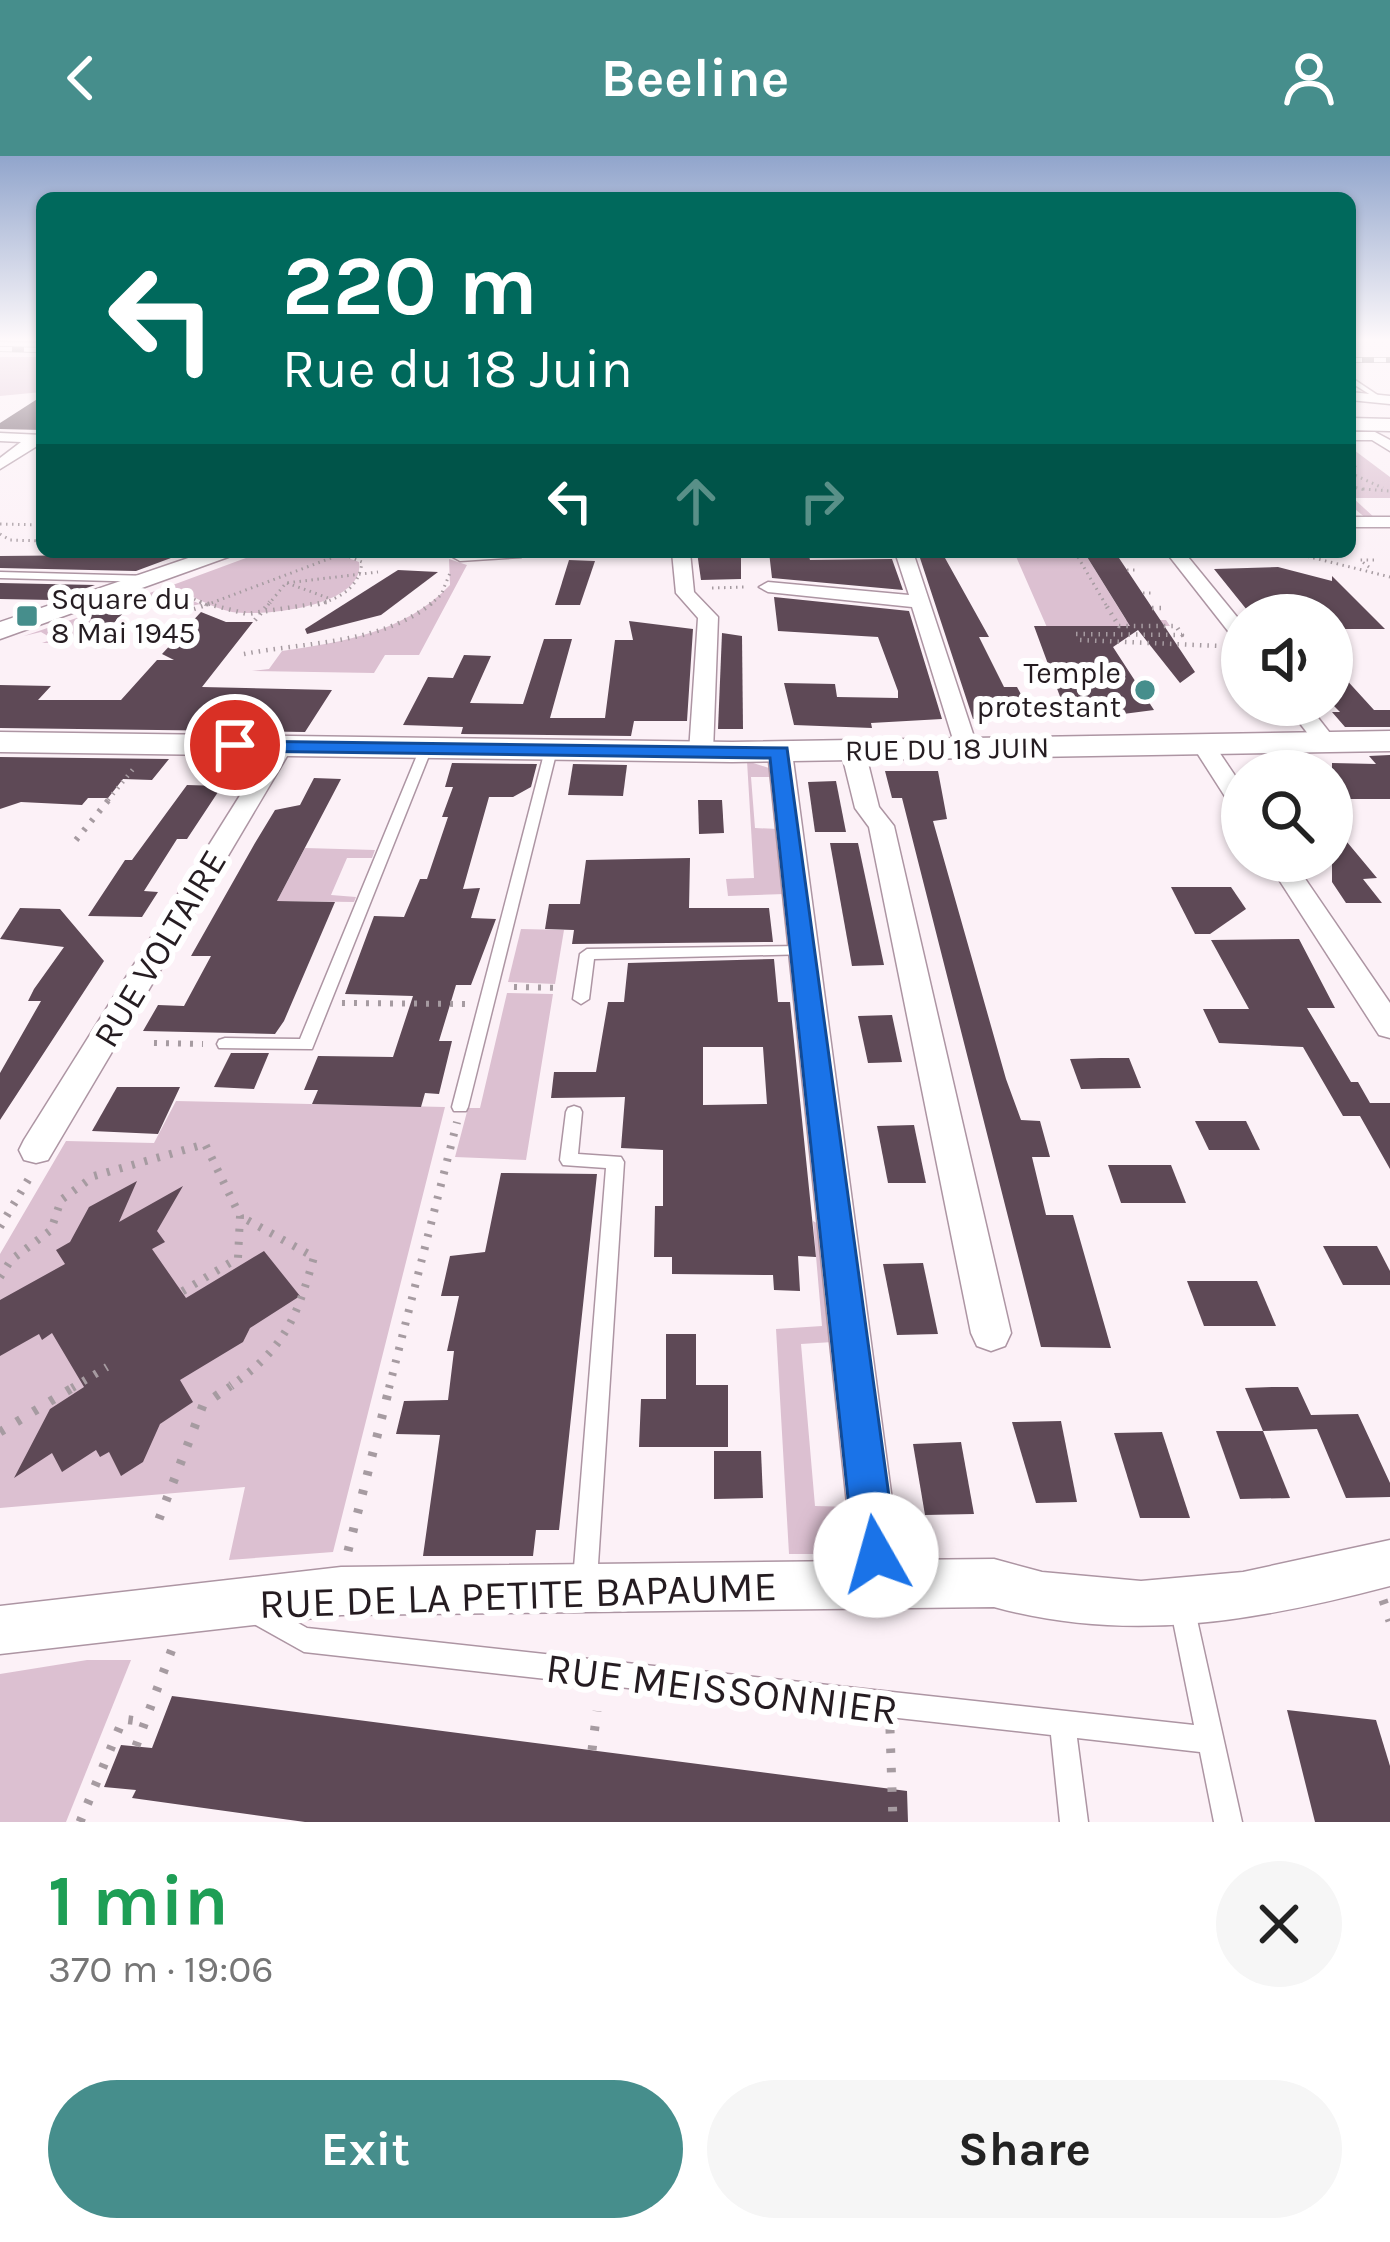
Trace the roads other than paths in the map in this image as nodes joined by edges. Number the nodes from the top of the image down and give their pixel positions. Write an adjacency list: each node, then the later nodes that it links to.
1 (1356, 425): 3 (street)
2 (1356, 427): 7 (street)
3 (1390, 427)
4 (0, 437): 5 (street)
5 (36, 440)
6 (36, 441): 8 (street)
7 (1390, 447)
8 (0, 464)
9 (1356, 522): 10 (street)
10 (1390, 522)
11 (216, 558): 18 (street)
12 (461, 558): 16 (street)
13 (681, 558): 33 (street)
14 (906, 558): 20 (street)
15 (1179, 558): 21 (street)
16 (452, 560)
17 (0, 575): 18 (lane)
18 (159, 582): 22 (street)
19 (768, 587): 20 (street)
20 (922, 602): 30 (street)
21 (1221, 622)
22 (0, 631)
23 (1313, 726): 26 (street)
24 (1390, 741): 26 (street, RUE DU 18 JUIN)
25 (0, 742): 28 (street, RUE DU 18 JUIN)
26 (1326, 742): 27 (street, RUE DU 18 JUIN)
27 (1203, 745): 30 (street, RUE DU 18 JUIN); 35 (street)
28 (282, 746): 29 (street, RUE DU 18 JUIN); 43 (street, RUE VOLTAIRE)
29 (426, 748): 31 (street, RUE DU 18 JUIN); 40 (lane)
30 (968, 749): 32 (street, RUE DU 18 JUIN)
31 (551, 750): 33 (street, RUE DU 18 JUIN); 41 (lane)
32 (853, 751): 34 (street, RUE DU 18 JUIN); 44 (street)
33 (701, 752): 34 (street, RUE DU 18 JUIN)
34 (780, 752): 37 (street)
35 (1221, 772)
36 (1294, 882): 39 (street)
37 (806, 951): 38 (lane); 46 (street)
38 (582, 994)
39 (1390, 1027)
40 (225, 1044)
41 (460, 1107)
42 (574, 1112): 47 (lane)
43 (39, 1153)
44 (991, 1333)
45 (1390, 1563): 49 (street, RUE DE LA PETITE BAPAUME)
46 (879, 1584): 47 (street, RUE DE LA PETITE BAPAUME); 49 (street, RUE DE LA PETITE BAPAUME)
47 (585, 1586): 48 (street, RUE DE LA PETITE BAPAUME)
48 (242, 1603): 50 (street, RUE DE LA PETITE BAPAUME); 51 (lane, RUE MEISSONNIER)
49 (1181, 1603): 52 (lane)
50 (0, 1630)
51 (1063, 1727): 52 (lane, RUE MEISSONNIER); 53 (lane)
52 (1211, 1740): 54 (lane)
53 (1074, 1822)
54 (1228, 1822)

